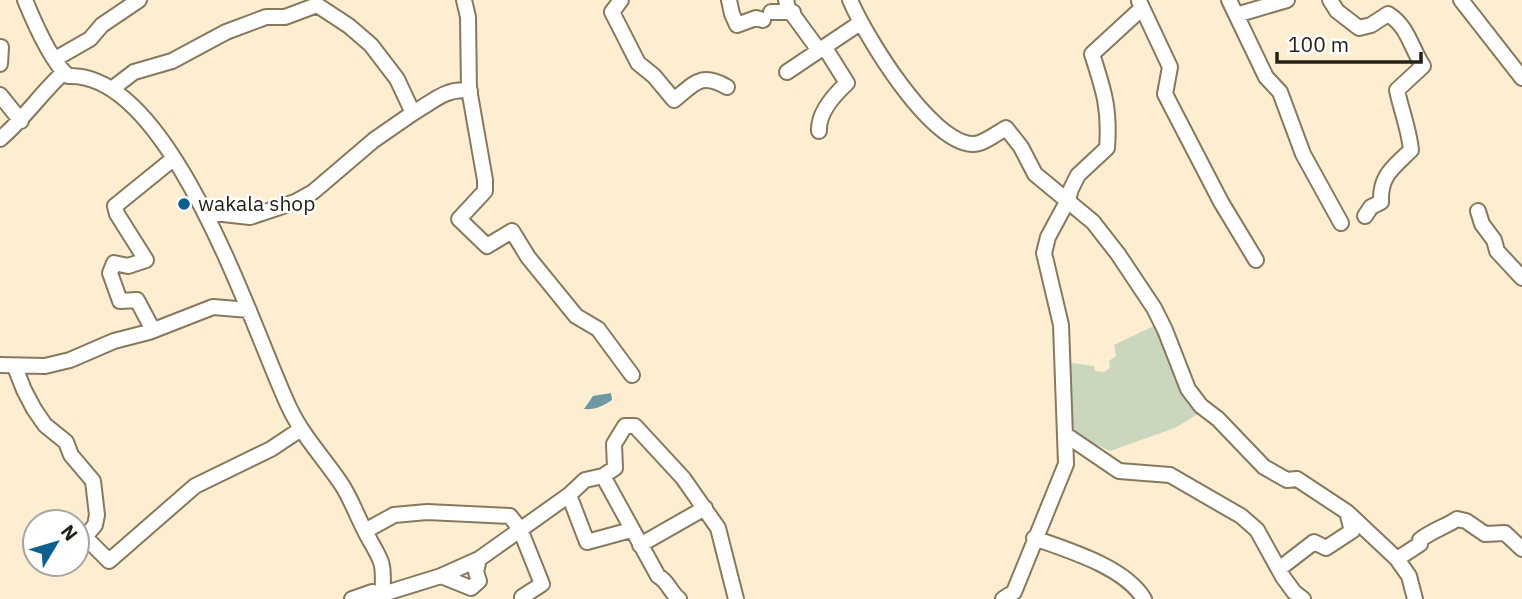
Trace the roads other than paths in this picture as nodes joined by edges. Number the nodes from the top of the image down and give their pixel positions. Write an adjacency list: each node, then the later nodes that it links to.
1 (25, 0): 18 (street)
2 (139, 0): 18 (street)
3 (464, 0): 25 (street)
4 (621, 0): 23 (street)
5 (729, 0): 13 (street)
6 (850, 0): 15 (street)
7 (1229, 0): 14 (street)
8 (1287, 0): 14 (street)
9 (1331, 0): 35 (street)
10 (1461, 0): 22 (street)
11 (303, 4): 24 (street); 27 (street)
12 (1140, 4): 32 (street); 37 (street)
13 (789, 6): 17 (street)
14 (1236, 15): 36 (street)
15 (860, 23): 17 (street); 32 (street)
16 (1, 47): 19 (street)
17 (822, 49): 21 (street); 29 (street)
18 (55, 59): 20 (street)
19 (0, 64)
20 (64, 72): 24 (street); 28 (street)
21 (787, 72)
22 (1522, 78)
23 (727, 87)
24 (113, 88): 31 (street)
25 (470, 91): 27 (street); 42 (street)
26 (0, 95): 28 (street)
27 (413, 113): 34 (street)
28 (21, 121): 30 (street)
29 (819, 131)
30 (0, 139)
31 (173, 159): 34 (street); 40 (street)
32 (1068, 200): 44 (street); 48 (street)
33 (1478, 211): 38 (street)
34 (205, 212): 39 (street)
35 (1364, 216)
36 (1341, 223)
37 (1256, 260)
38 (1522, 278)
39 (249, 310): 40 (street); 43 (street)
40 (153, 330): 41 (street)
41 (7, 366): 43 (street)
42 (632, 375)
43 (301, 429): 51 (street)
44 (1066, 435): 52 (street); 57 (street)
45 (603, 476): 46 (street); 47 (street); 50 (street)
46 (569, 495): 49 (street); 50 (street)
47 (705, 508): 53 (street); 63 (street)
48 (1347, 512): 56 (street); 57 (street)
49 (520, 529): 51 (street); 55 (street); 60 (street)
50 (631, 530): 53 (street)
51 (365, 531): 59 (street)
52 (1034, 538): 64 (street); 65 (street)
53 (640, 545): 62 (street)
54 (1522, 549): 56 (street)
55 (479, 559): 58 (street); 58 (street)
56 (1397, 559): 67 (street)
57 (1279, 569): 66 (street)
58 (441, 576): 59 (street)
59 (384, 597): 61 (street)
60 (522, 597)
61 (352, 599)
62 (679, 599)
63 (736, 599)
64 (1003, 599)
65 (1144, 599)
66 (1303, 599)
67 (1415, 599)

